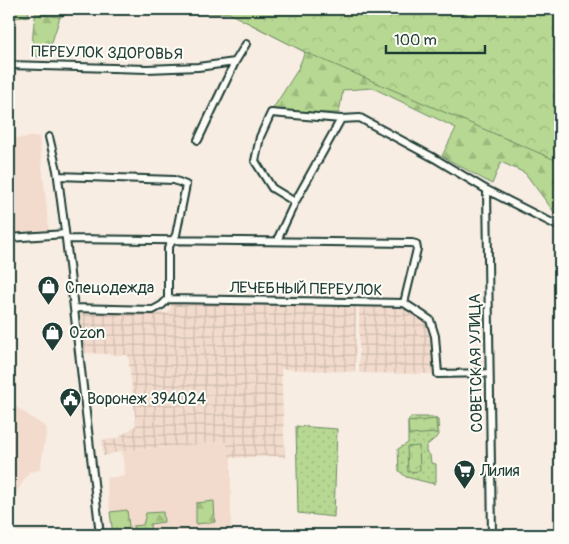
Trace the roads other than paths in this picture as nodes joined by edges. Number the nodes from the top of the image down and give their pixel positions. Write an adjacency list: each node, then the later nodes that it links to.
1 (246, 44): 2 (street)
2 (235, 62): 3 (street, ПЕРЕУЛОК ЗДОРОВЬЯ); 6 (street)
3 (9, 65)
4 (341, 120): 8 (street); 9 (street); 9 (street)
5 (49, 137): 7 (street)
6 (198, 140)
7 (58, 176): 11 (street); 13 (street)
8 (487, 190): 10 (street); 18 (street, СОВЕТСКАЯ УЛИЦА)
9 (296, 202): 14 (street)
10 (560, 227)
11 (66, 237): 12 (street); 13 (street); 17 (street)
12 (9, 238)
13 (172, 240): 14 (street); 15 (street)
14 (279, 241): 16 (street)
15 (168, 299): 16 (street, ЛЕЧЕБНЫЙ ПЕРЕУЛОК); 17 (street, ЛЕЧЕБНЫЙ ПЕРЕУЛОК)
16 (404, 303): 18 (street, ЛЕЧЕБНЫЙ ПЕРЕУЛОК)
17 (74, 308): 19 (street)
18 (489, 374): 20 (street, СОВЕТСКАЯ УЛИЦА)
19 (100, 535)
20 (492, 535)

